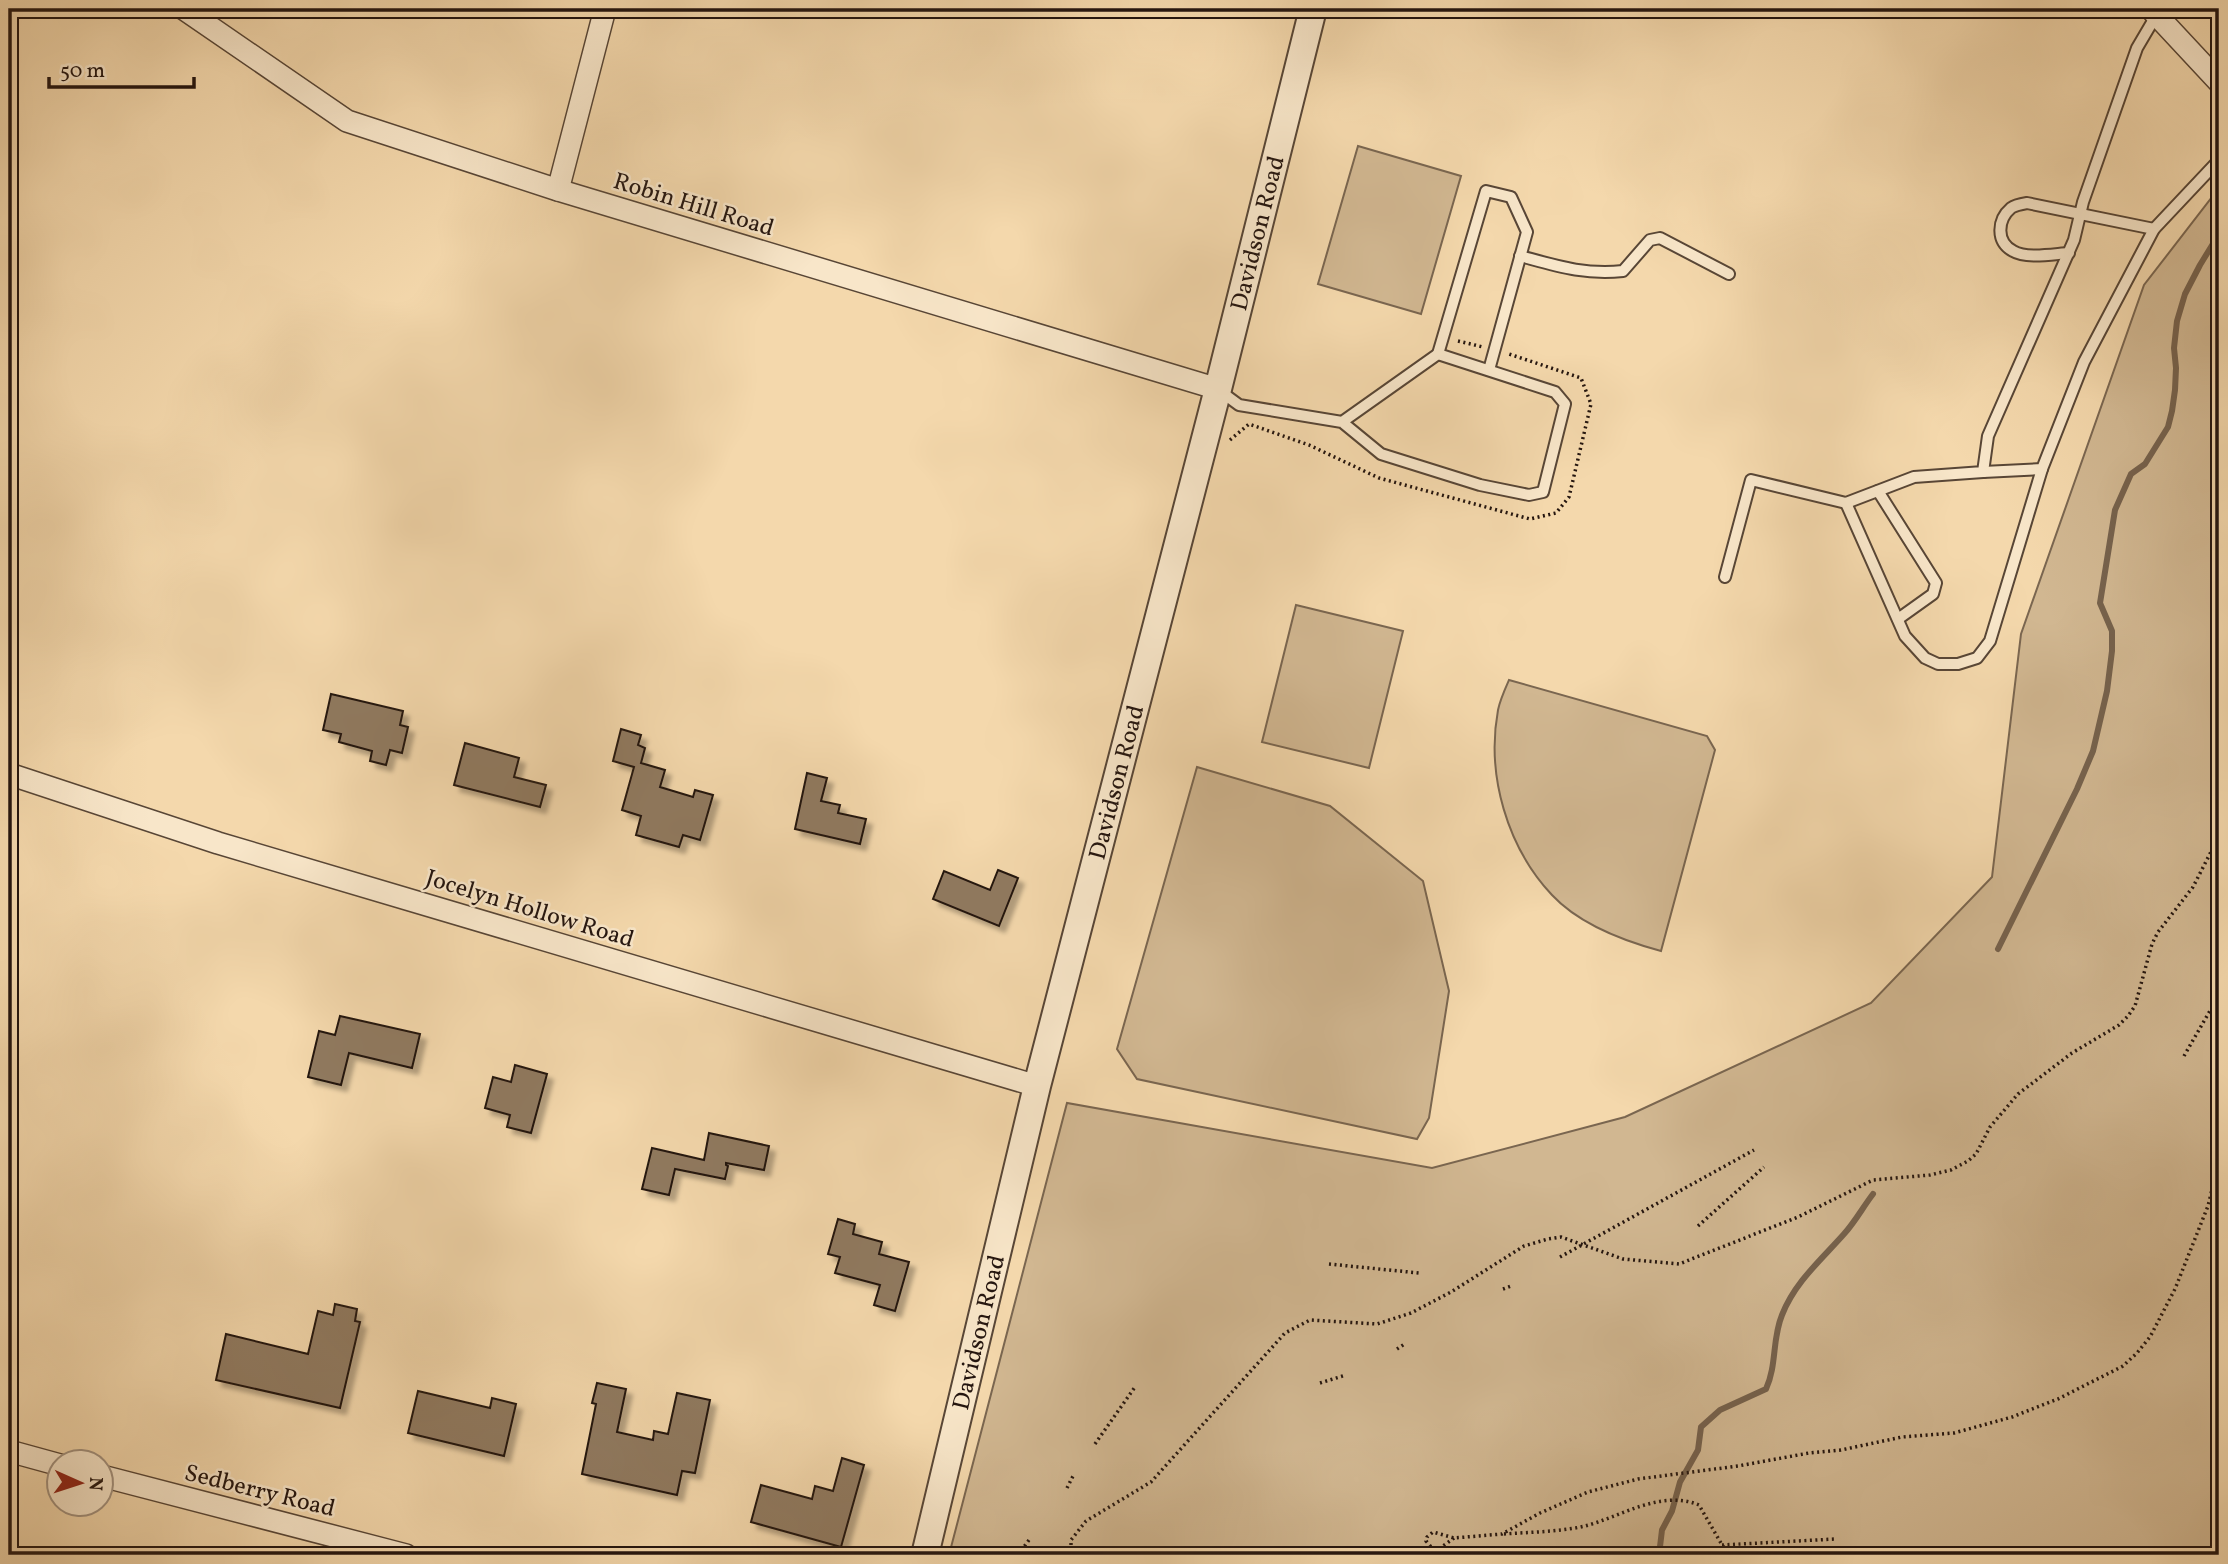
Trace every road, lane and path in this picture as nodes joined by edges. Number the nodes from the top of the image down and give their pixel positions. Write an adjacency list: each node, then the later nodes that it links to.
1 (184, 9): 7 (street, Robin Hill Road)
2 (606, 9): 7 (street)
3 (1313, 9): 18 (street, Davidson Road)
4 (2154, 12): 5 (street); 8 (lane)
5 (2219, 82)
6 (2219, 160): 9 (lane)
7 (558, 190): 18 (street, Robin Hill Road)
8 (2081, 214): 9 (lane); 10 (lane); 10 (lane)
9 (2154, 229): 21 (lane)
10 (2069, 253): 22 (lane)
11 (1520, 256): 12 (lane); 16 (lane); 17 (lane)
12 (1730, 274)
13 (1458, 341): 14 (path)
14 (1485, 348)
15 (1506, 353): 20 (path)
16 (1438, 354): 17 (lane); 19 (lane)
17 (1489, 370): 19 (lane)
18 (1218, 389): 19 (lane); 31 (street, Davidson Road)
19 (1342, 422)
20 (1230, 440)
21 (2042, 469): 22 (lane); 26 (lane)
22 (1983, 472): 23 (lane)
23 (1878, 491): 24 (lane); 26 (lane)
24 (1846, 503): 25 (lane); 26 (lane)
25 (1725, 577)
26 (1898, 619)
27 (9, 774): 31 (street, Jocelyn Hollow Road)
28 (2219, 836): 36 (path)
29 (2219, 995): 30 (path)
30 (2184, 1056)
31 (1037, 1086): 60 (street, Davidson Road)
32 (1754, 1150): 36 (path)
33 (2219, 1161): 53 (path)
34 (1764, 1167): 35 (path)
35 (1698, 1226)
36 (1583, 1244): 37 (path); 62 (path)
37 (1560, 1257)
38 (1329, 1264): 39 (path)
39 (1419, 1273)
40 (1511, 1286): 41 (path)
41 (1503, 1290)
42 (1406, 1343): 43 (path)
43 (1397, 1349)
44 (1346, 1376): 45 (path)
45 (1320, 1383)
46 (1135, 1388): 47 (path)
47 (1096, 1444)
48 (9, 1451): 49 (street)
49 (46, 1461)
50 (1074, 1474): 52 (path)
51 (116, 1480): 58 (street, Sedberry Road)
52 (1067, 1488)
53 (1502, 1534): 54 (path); 57 (path)
54 (1454, 1538): 54 (path)
55 (1835, 1539): 57 (path)
56 (1029, 1540): 61 (path)
57 (1721, 1545): 63 (path)
58 (368, 1550): 59 (street, Sedberry Road)
59 (406, 1555)
60 (926, 1555)
61 (1018, 1555)
62 (1075, 1555)
63 (1731, 1555)

